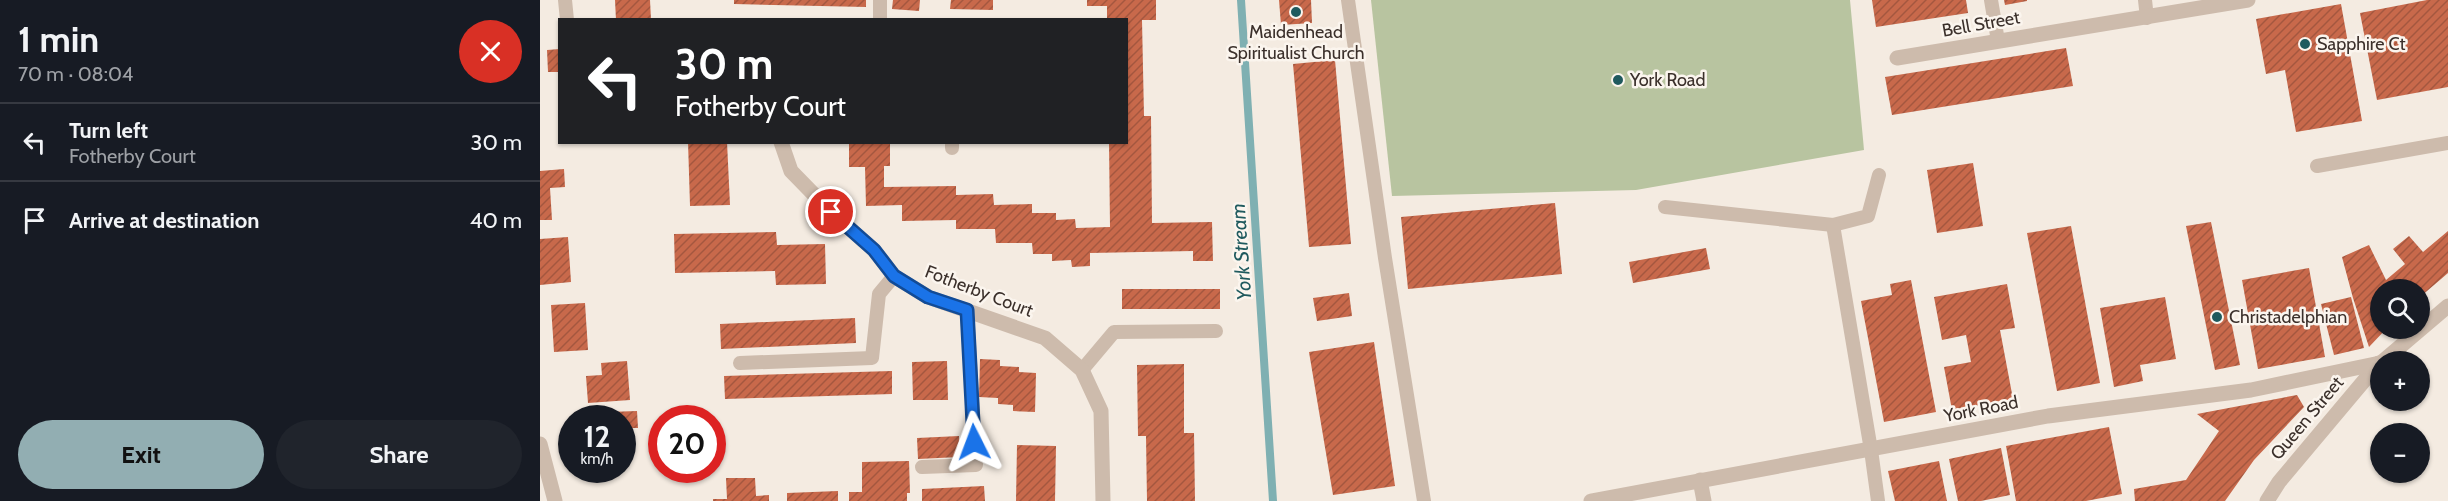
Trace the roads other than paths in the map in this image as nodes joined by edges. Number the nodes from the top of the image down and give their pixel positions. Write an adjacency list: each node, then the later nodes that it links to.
1 (565, 0): 7 (lane)
2 (880, 0): 8 (lane)
3 (1348, 0): 33 (lane)
4 (1991, 0): 10 (lane)
5 (2145, 0): 9 (lane)
6 (2248, 0): 9 (street, Bell Street)
7 (567, 18)
8 (880, 18)
9 (2147, 18): 10 (street, Bell Street)
10 (1998, 41): 11 (street, Bell Street)
11 (1897, 58)
12 (2448, 143): 14 (lane)
13 (782, 144): 18 (street, Fotherby Court)
14 (2317, 166)
15 (1879, 175): 17 (lane)
16 (1665, 207): 17 (lane)
17 (1833, 225): 28 (lane)
18 (894, 276): 20 (street, Fotherby Court); 23 (lane)
19 (2448, 306): 22 (street, Queen Street)
20 (967, 310): 25 (street, Fotherby Court); 29 (lane)
21 (1216, 331): 25 (lane)
22 (2394, 351)
23 (740, 363)
24 (2370, 364): 28 (street, York Road)
25 (1082, 370): 32 (street, Fotherby Court)
26 (2370, 375): 37 (street, Queen Street)
27 (540, 444): 31 (street)
28 (1871, 450): 30 (street, York Road); 36 (lane)
29 (921, 467)
30 (1700, 480): 34 (street, York Road); 35 (street)
31 (555, 501)
32 (1103, 501)
33 (1424, 501)
34 (1591, 501)
35 (1704, 501)
36 (1878, 501)
37 (2267, 501)

